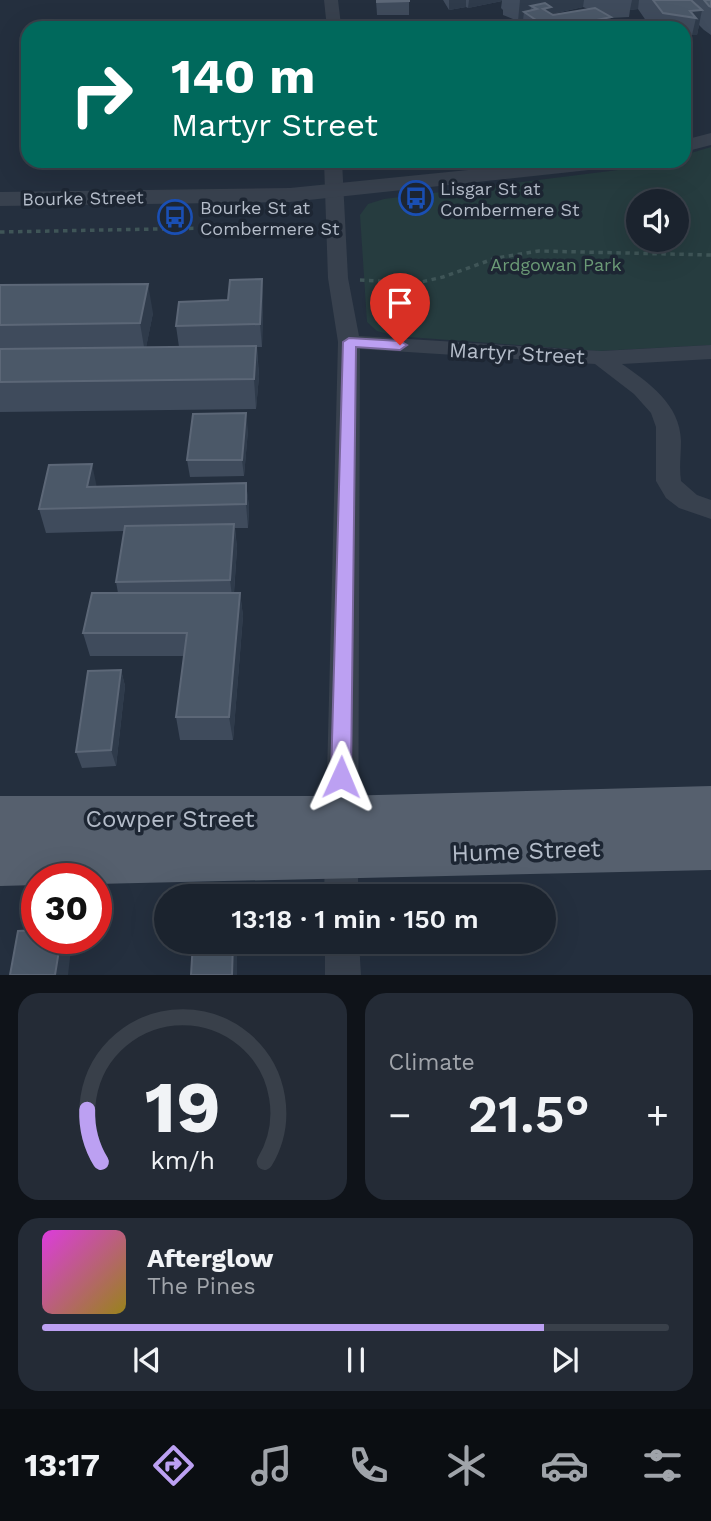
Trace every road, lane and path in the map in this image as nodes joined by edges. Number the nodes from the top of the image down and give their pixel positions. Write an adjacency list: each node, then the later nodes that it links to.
1 (331, 0): 2 (street)
2 (333, 21)
3 (711, 139): 4 (street)
4 (691, 144)
5 (333, 168): 7 (street)
6 (553, 168): 7 (street, Bourke Street)
7 (334, 192): 8 (street, Bourke Street); 9 (street)
8 (0, 199)
9 (334, 225): 10 (path); 12 (street)
10 (0, 232)
11 (711, 255): 12 (path)
12 (338, 278): 13 (street)
13 (349, 342): 15 (street, Martyr Street); 20 (street)
14 (711, 352): 15 (street, Martyr Street)
15 (601, 358): 16 (street, Martyr Street)
16 (711, 510)
17 (711, 809): 20 (main road, Hume Street)
18 (0, 819): 20 (main road, Cowper Street)
19 (711, 846): 20 (main road, Hume Street)
20 (340, 857): 21 (main road, Cowper Street)
21 (0, 860)
22 (342, 954): 23 (street)
23 (343, 975)

